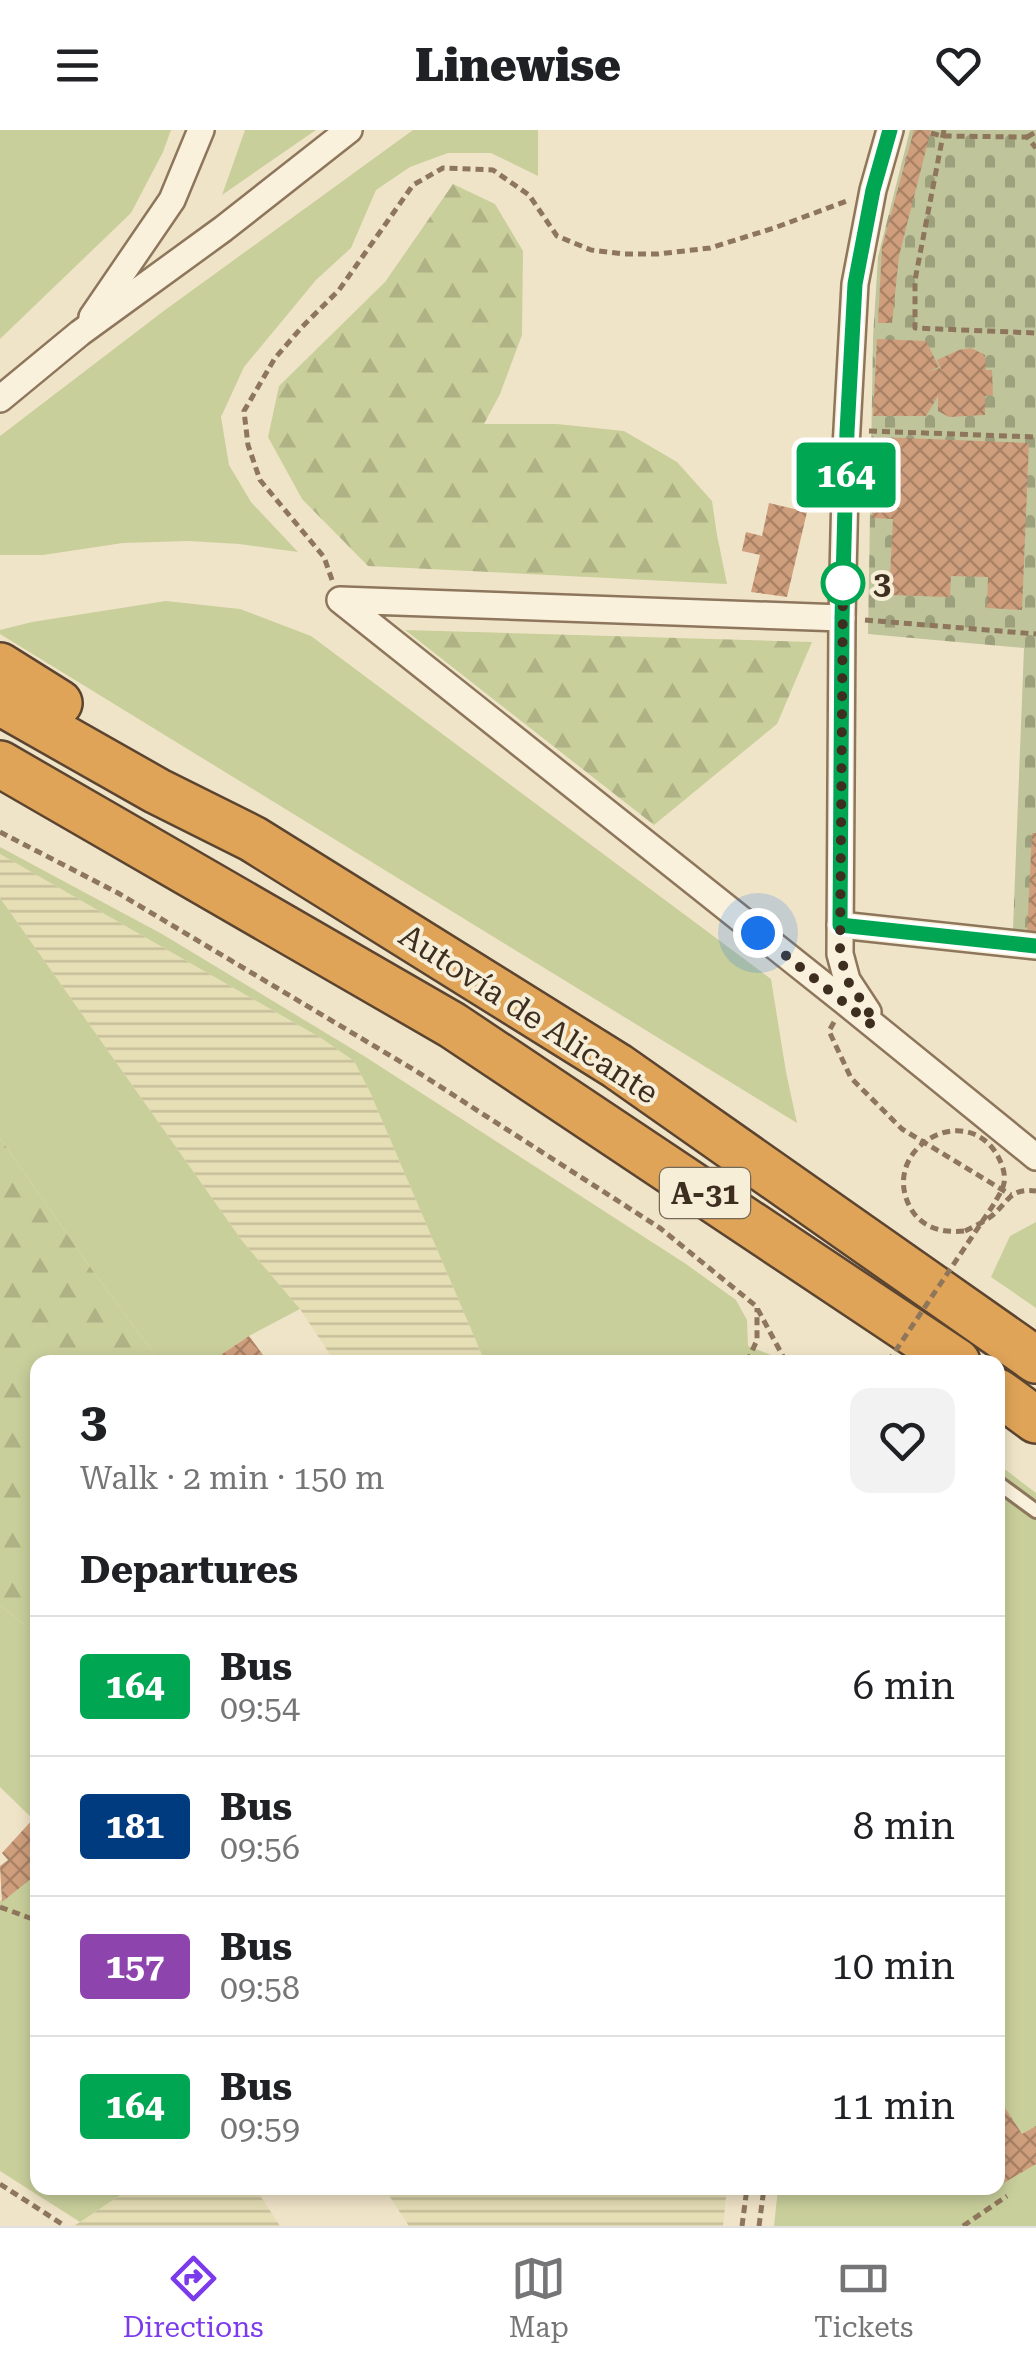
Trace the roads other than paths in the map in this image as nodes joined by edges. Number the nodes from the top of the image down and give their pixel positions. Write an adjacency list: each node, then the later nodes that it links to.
1 (200, 130): 4 (street)
2 (349, 130): 4 (street)
3 (890, 130): 6 (street)
4 (80, 333): 5 (street)
5 (0, 399)
6 (842, 618): 11 (street); 13 (street)
7 (0, 666): 10 (highway)
8 (0, 702): 10 (highway, Autovía de Alicante / A-31)
9 (0, 764): 15 (highway, Autovía de Alicante / A-31)
10 (253, 839): 16 (highway, Autovía de Alicante / A-31)
11 (840, 925): 12 (street); 13 (street)
12 (1036, 946)
13 (873, 1026): 14 (street)
14 (1036, 1158)
15 (947, 1355)
16 (1036, 1360)
17 (1005, 1397): 18 (highway)
18 (1036, 1420)
19 (1005, 1488): 20 (lane)
20 (1036, 1511)

